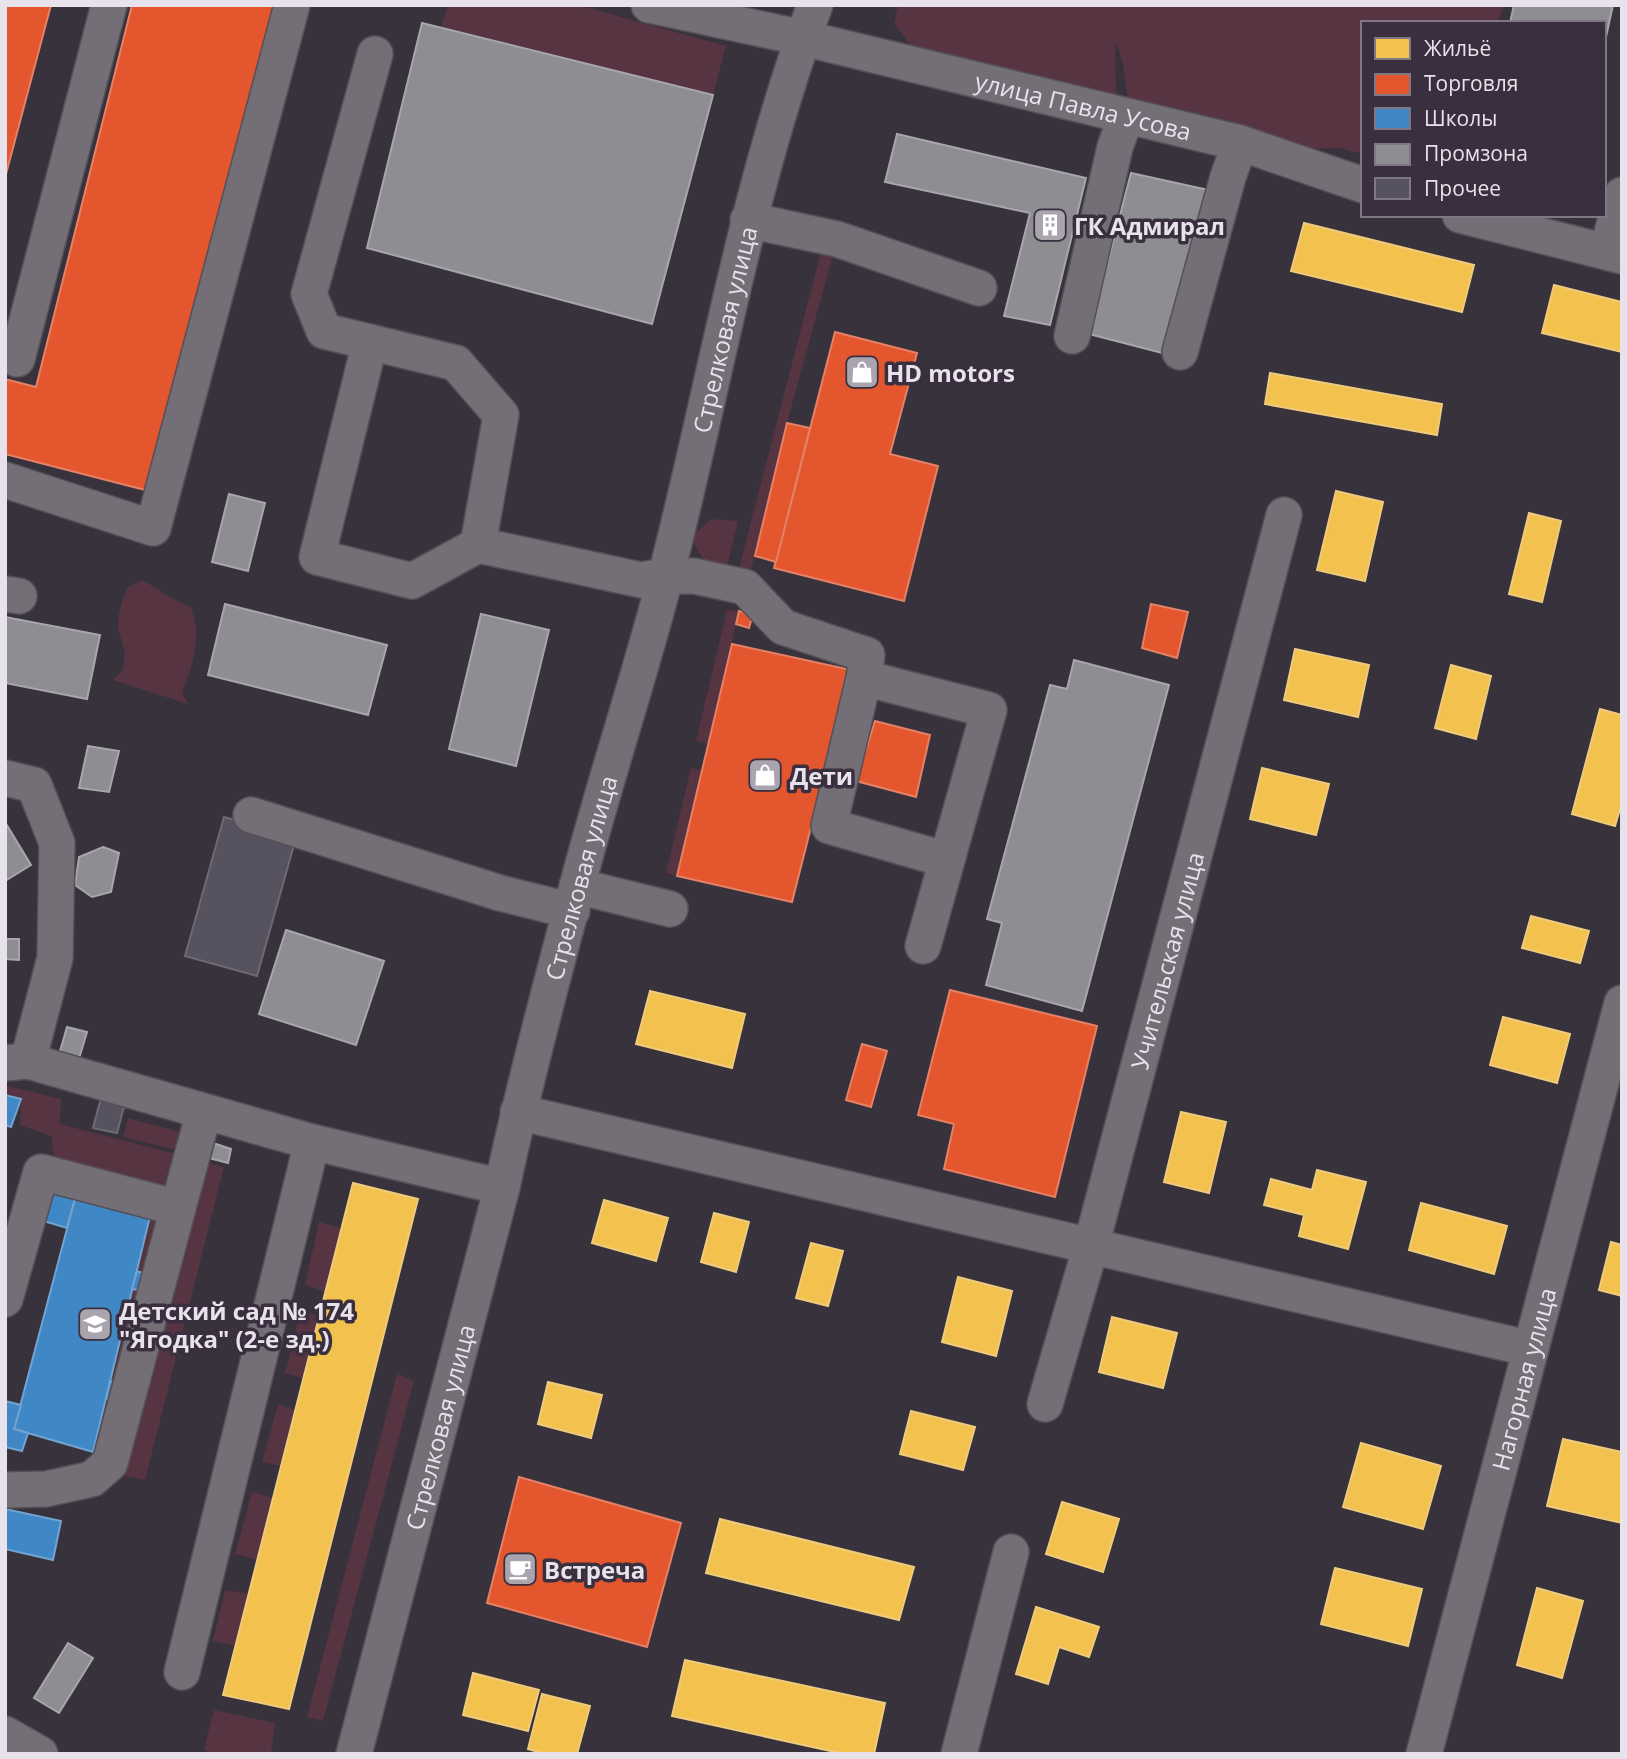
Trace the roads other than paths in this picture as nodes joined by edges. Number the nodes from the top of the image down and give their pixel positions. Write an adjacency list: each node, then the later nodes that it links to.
1 (109, 5): 18 (street)
2 (292, 5): 19 (street)
3 (649, 5): 5 (street, улица Павла Усова)
4 (815, 5): 5 (street, Стрелковая улица)
5 (803, 38): 7 (street, улица Павла Усова); 12 (street, Стрелковая улица)
6 (375, 54): 16 (street)
7 (1126, 117): 8 (street, улица Павла Усова); 15 (street)
8 (1240, 143): 9 (street, улица Павла Усова); 17 (street)
9 (1361, 183)
10 (1622, 195): 13 (street)
11 (1468, 217): 13 (street)
12 (748, 220): 14 (street); 22 (street, Стрелковая улица)
13 (1614, 254)
14 (979, 288)
15 (1072, 336)
16 (370, 342): 21 (street); 21 (street)
17 (1180, 352)
18 (17, 359)
19 (5, 480)
20 (1284, 515): 37 (street, Учительская улица)
21 (478, 545): 22 (street)
22 (666, 576): 23 (street); 27 (street, Стрелковая улица)
23 (863, 678): 26 (street); 26 (street)
24 (5, 778): 31 (street)
25 (251, 815): 27 (street)
26 (947, 860): 29 (street)
27 (574, 899): 28 (street); 33 (street, Стрелковая улица)
28 (670, 909)
29 (923, 946)
30 (1622, 1003): 39 (street, Нагорная улица)
31 (17, 1062): 32 (street)
32 (204, 1112): 34 (street); 36 (street)
33 (518, 1112): 35 (street, Стрелковая улица); 37 (street)
34 (312, 1142): 35 (street); 43 (street)
35 (502, 1187): 46 (street, Стрелковая улица)
36 (178, 1208): 38 (street); 41 (street)
37 (1091, 1246): 39 (street); 40 (street, Учительская улица)
38 (5, 1299)
39 (1531, 1349): 48 (street, Нагорная улица)
40 (1045, 1404)
41 (5, 1490)
42 (1011, 1552): 47 (street)
43 (182, 1672)
44 (5, 1734): 45 (street)
45 (40, 1754)
46 (354, 1754)
47 (959, 1754)
48 (1424, 1754)

